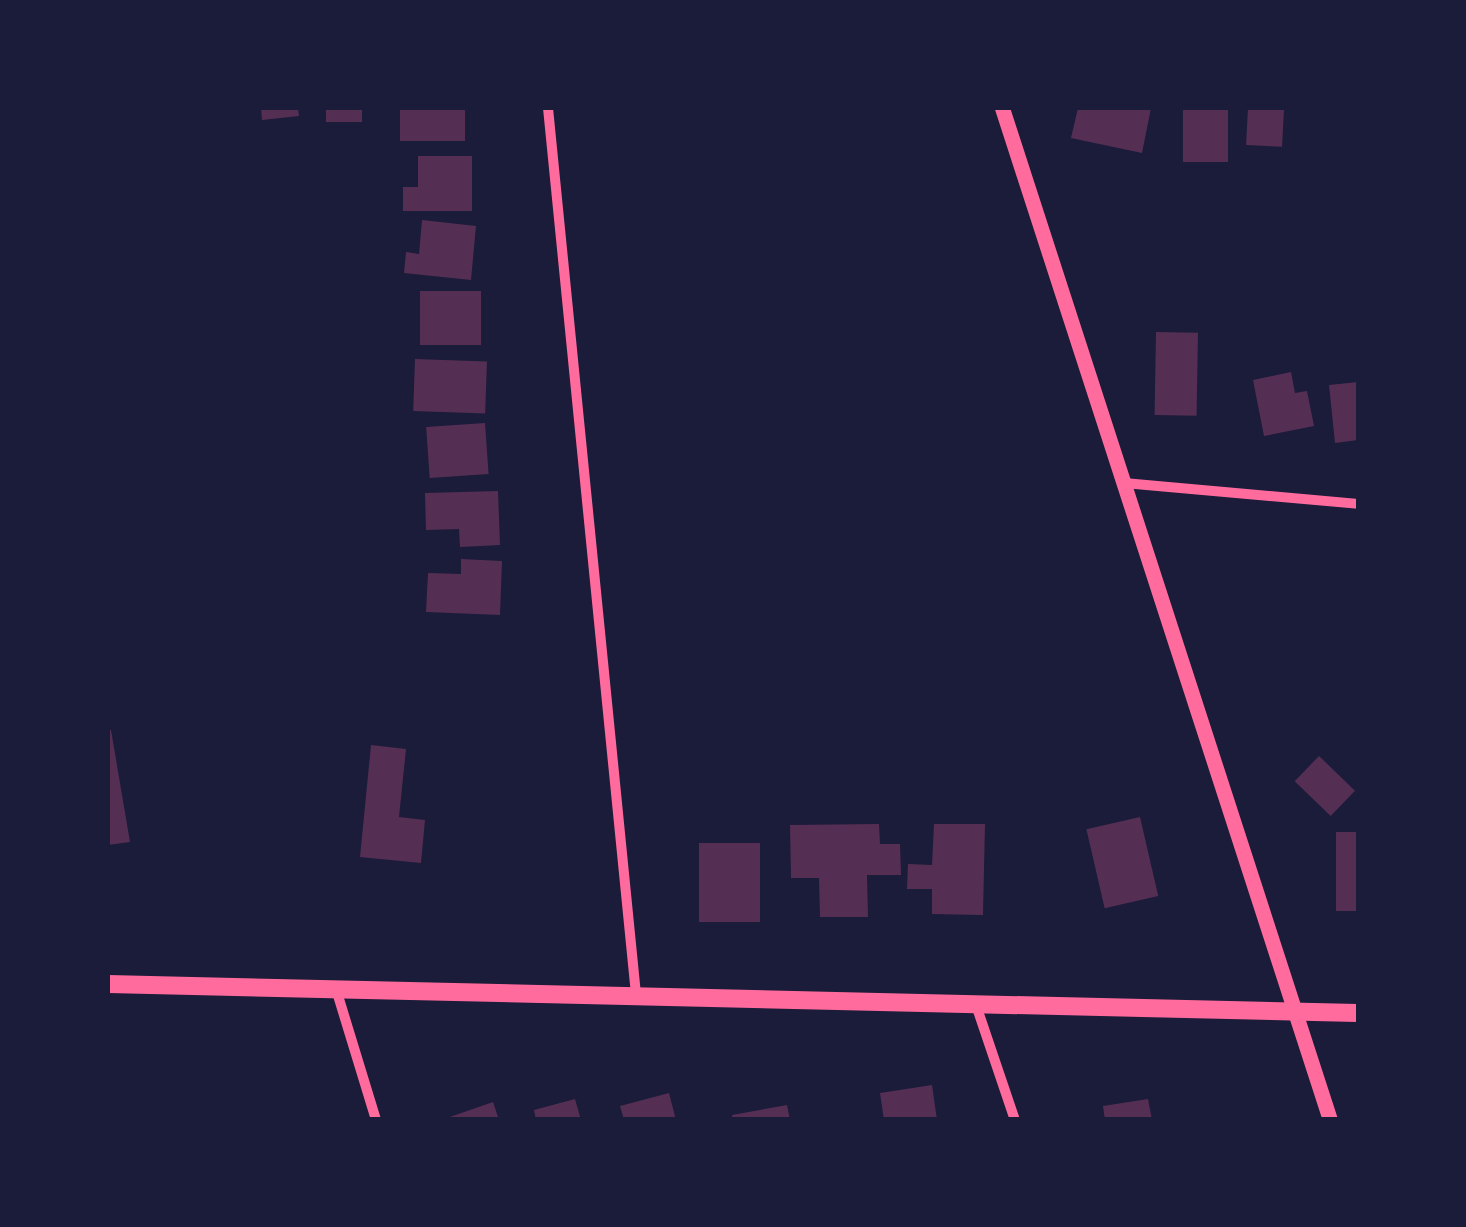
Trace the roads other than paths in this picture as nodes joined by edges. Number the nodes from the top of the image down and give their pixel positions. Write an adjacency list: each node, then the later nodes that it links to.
1 (548, 108): 7 (street)
2 (1002, 108): 3 (street)
3 (1124, 483): 4 (street); 9 (street)
4 (1358, 504)
5 (108, 984): 6 (main road)
6 (335, 988): 7 (main road); 11 (street)
7 (636, 995): 8 (main road)
8 (976, 1004): 9 (main road); 12 (street)
9 (1293, 1013): 10 (main road); 13 (street)
10 (1358, 1013)
11 (376, 1120)
12 (1015, 1120)
13 (1330, 1120)

